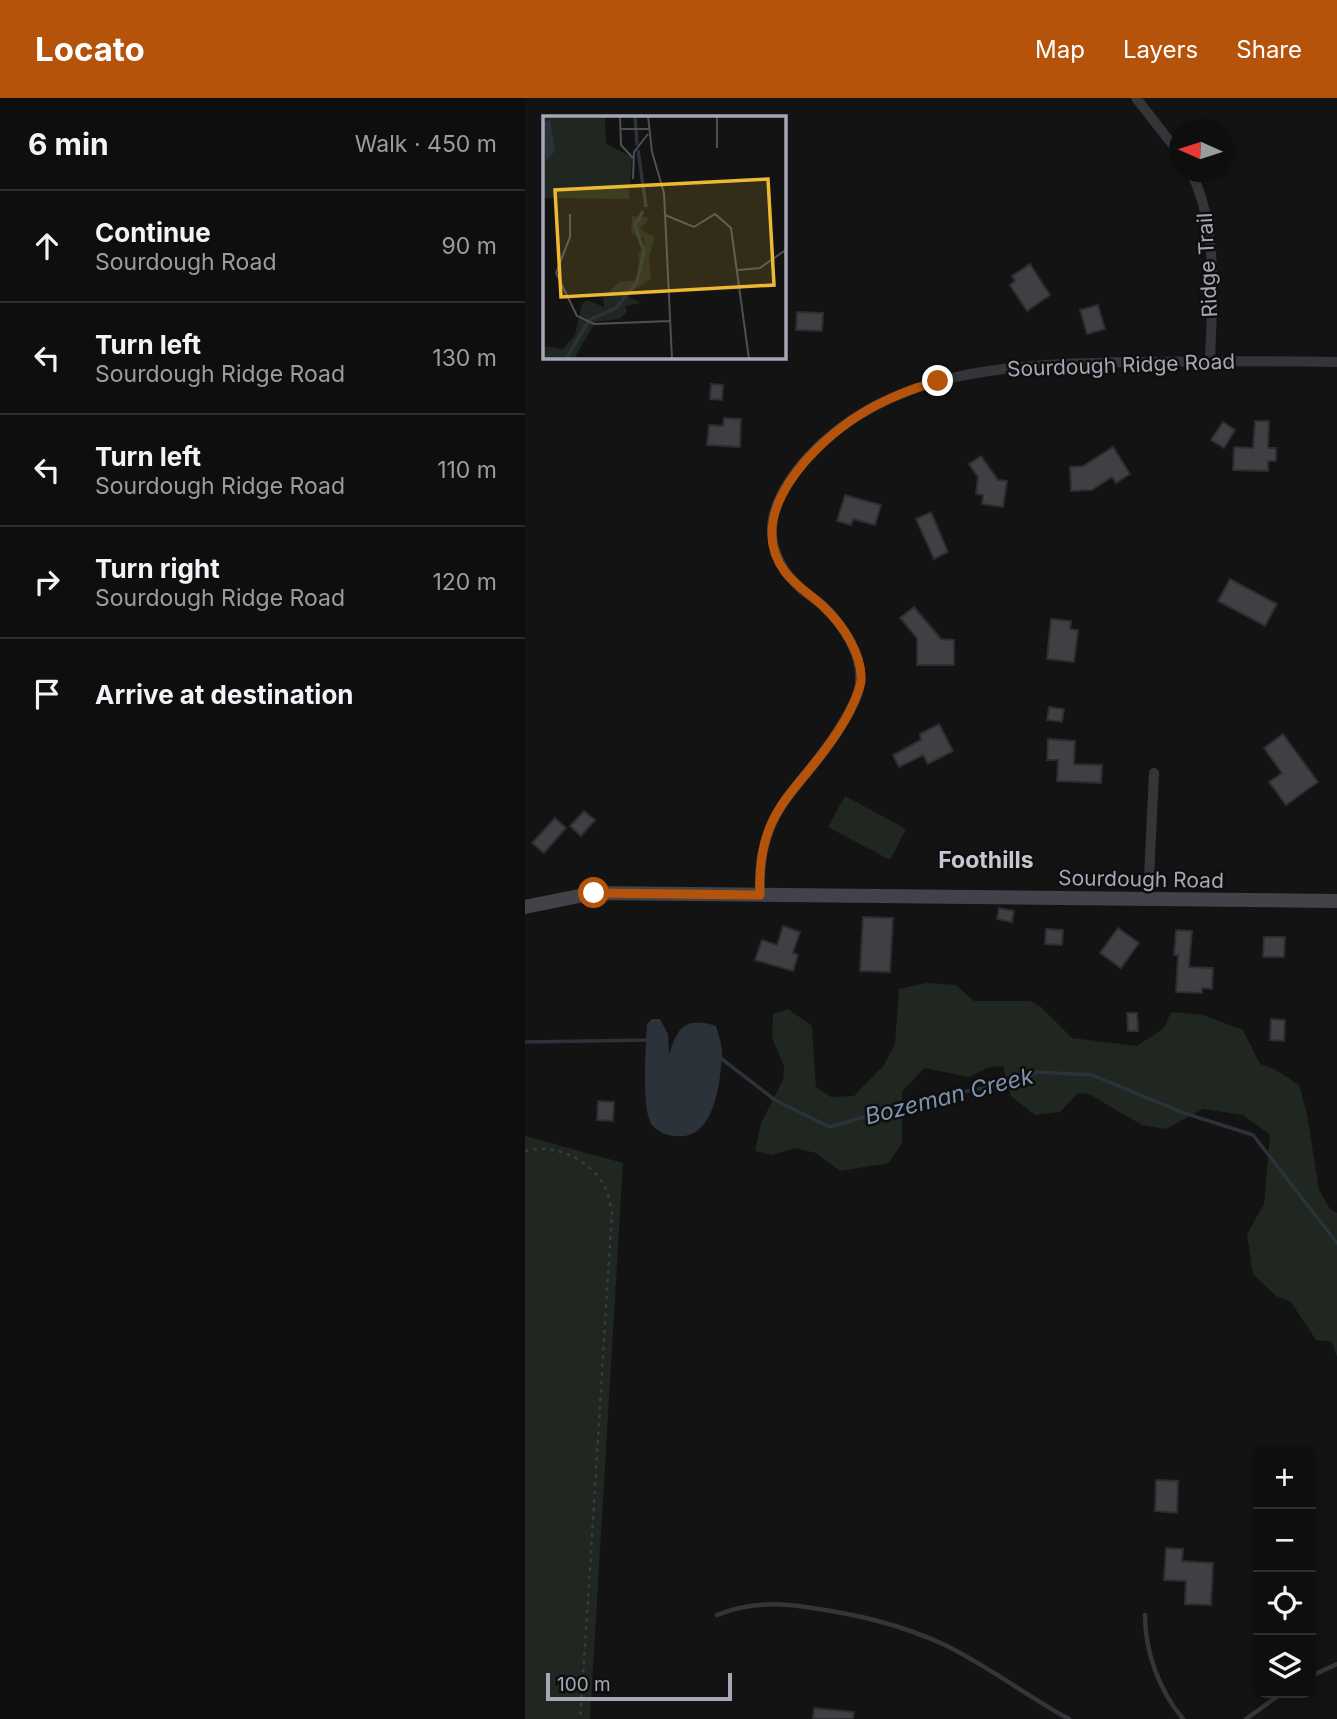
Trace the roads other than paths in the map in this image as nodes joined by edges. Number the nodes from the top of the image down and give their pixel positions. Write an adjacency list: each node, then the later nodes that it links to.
1 (1136, 98): 2 (street)
2 (1169, 140)
3 (1196, 182): 4 (street, Ridge Trail)
4 (1209, 361): 5 (street, Sourdough Ridge Road); 7 (street, Sourdough Ridge Road)
5 (1337, 362)
6 (1154, 773): 8 (street)
7 (760, 895): 8 (street, Sourdough Road); 10 (street, Sourdough Road)
8 (1148, 899): 9 (street, Sourdough Road)
9 (1337, 901)
10 (525, 907)
11 (717, 1615): 16 (lane)
12 (1145, 1615): 17 (lane)
13 (1337, 1664): 14 (lane)
14 (1316, 1674)
15 (1275, 1698): 18 (lane)
16 (1069, 1719)
17 (1183, 1719)
18 (1246, 1719)

